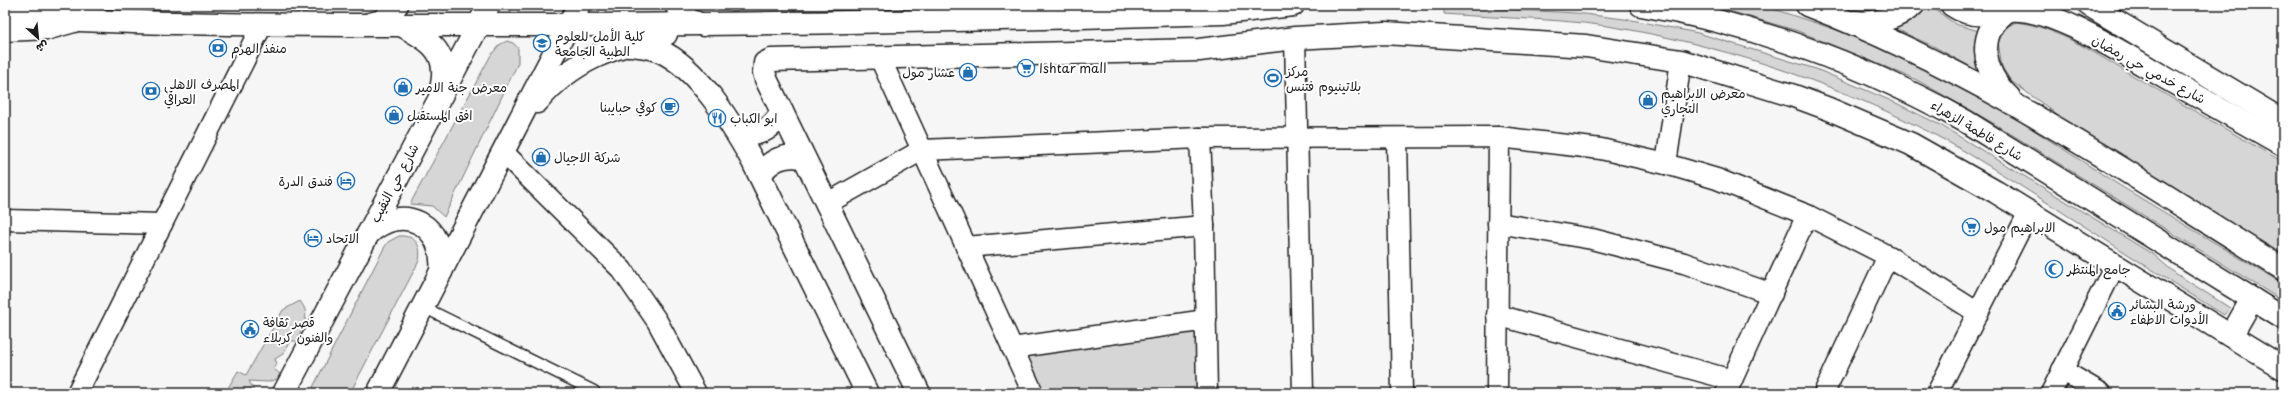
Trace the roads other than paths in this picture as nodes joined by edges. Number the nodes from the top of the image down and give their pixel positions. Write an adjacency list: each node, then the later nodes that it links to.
1 (489, 5): 16 (main road, شارع حي النقيب)
2 (579, 5): 17 (main road)
3 (676, 5): 18 (main road)
4 (1293, 5): 18 (main road)
5 (1641, 5): 54 (main road, شارع فاطمة الزهراء)
6 (1807, 5): 13 (main road)
7 (1913, 5): 13 (main road)
8 (1952, 5): 10 (main road, شارع خدمي حي رمضان)
9 (2089, 5): 27 (main road, شارع خدمي حي رمضان)
10 (2014, 8): 25 (main road); 34 (main road, شارع خدمي حي رمضان)
11 (399, 15): 15 (main road); 16 (main road); 24 (main road)
12 (5, 16): 14 (main road)
13 (1847, 20): 25 (main road)
14 (80, 21): 15 (main road); 19 (street)
15 (262, 25): 45 (street)
16 (478, 26): 17 (main road); 24 (main road, شارع حي النقيب)
17 (568, 26): 18 (main road); 28 (main road)
18 (712, 26): 21 (main road)
19 (5, 31)
20 (1295, 38): 22 (main road); 23 (main road); 32 (street)
21 (624, 44): 28 (main road); 29 (main road)
22 (880, 58): 26 (main road); 35 (street)
23 (1681, 61): 38 (street); 41 (main road)
24 (438, 102): 47 (main road, شارع حي النقيب)
25 (2028, 111): 51 (main road)
26 (782, 112): 29 (main road); 37 (main road)
27 (2283, 121)
28 (517, 126): 36 (main road)
29 (737, 132): 39 (main road)
30 (1499, 137): 33 (street); 38 (street); 44 (street)
31 (1200, 138): 32 (street); 35 (street); 46 (street)
32 (1297, 138): 33 (street); 74 (street)
33 (1397, 138): 75 (street)
34 (2283, 145)
35 (922, 150): 40 (street); 48 (street)
36 (503, 152): 52 (main road); 69 (street)
37 (803, 157): 39 (main road); 40 (main road)
38 (1666, 164): 42 (street)
39 (760, 175): 70 (main road)
40 (826, 204): 71 (main road)
41 (2029, 212): 50 (main road); 56 (street)
42 (1807, 215): 49 (street); 53 (street)
43 (5, 220): 45 (street)
44 (1498, 223): 53 (street); 57 (street)
45 (162, 224): 65 (street)
46 (1204, 226): 48 (street); 59 (street)
47 (366, 235): 52 (main road); 66 (main road, شارع حي النقيب)
48 (966, 247): 61 (street)
49 (1888, 256): 56 (street); 77 (street)
50 (2115, 265): 60 (main road); 63 (street)
51 (2283, 269)
52 (441, 272): 55 (main road)
53 (1772, 294): 64 (street)
54 (2252, 299): 58 (main road, شارع فاطمة الزهراء); 60 (main road)
55 (422, 307): 67 (main road); 68 (lane)
56 (1978, 313): 78 (street)
57 (1496, 315): 64 (street); 76 (street)
58 (2283, 318)
59 (1206, 320): 61 (street); 73 (street)
60 (2231, 336): 62 (main road)
61 (1012, 348): 72 (street)
62 (2283, 368)
63 (2062, 370): 79 (street); 80 (street)
64 (1729, 386)
65 (77, 393)
66 (284, 393)
67 (378, 393)
68 (592, 393)
69 (696, 393)
70 (867, 393)
71 (918, 393)
72 (1033, 393)
73 (1207, 393)
74 (1303, 393)
75 (1402, 393)
76 (1497, 393)
77 (1824, 393)
78 (1937, 393)
79 (2051, 393)
80 (2101, 393)

